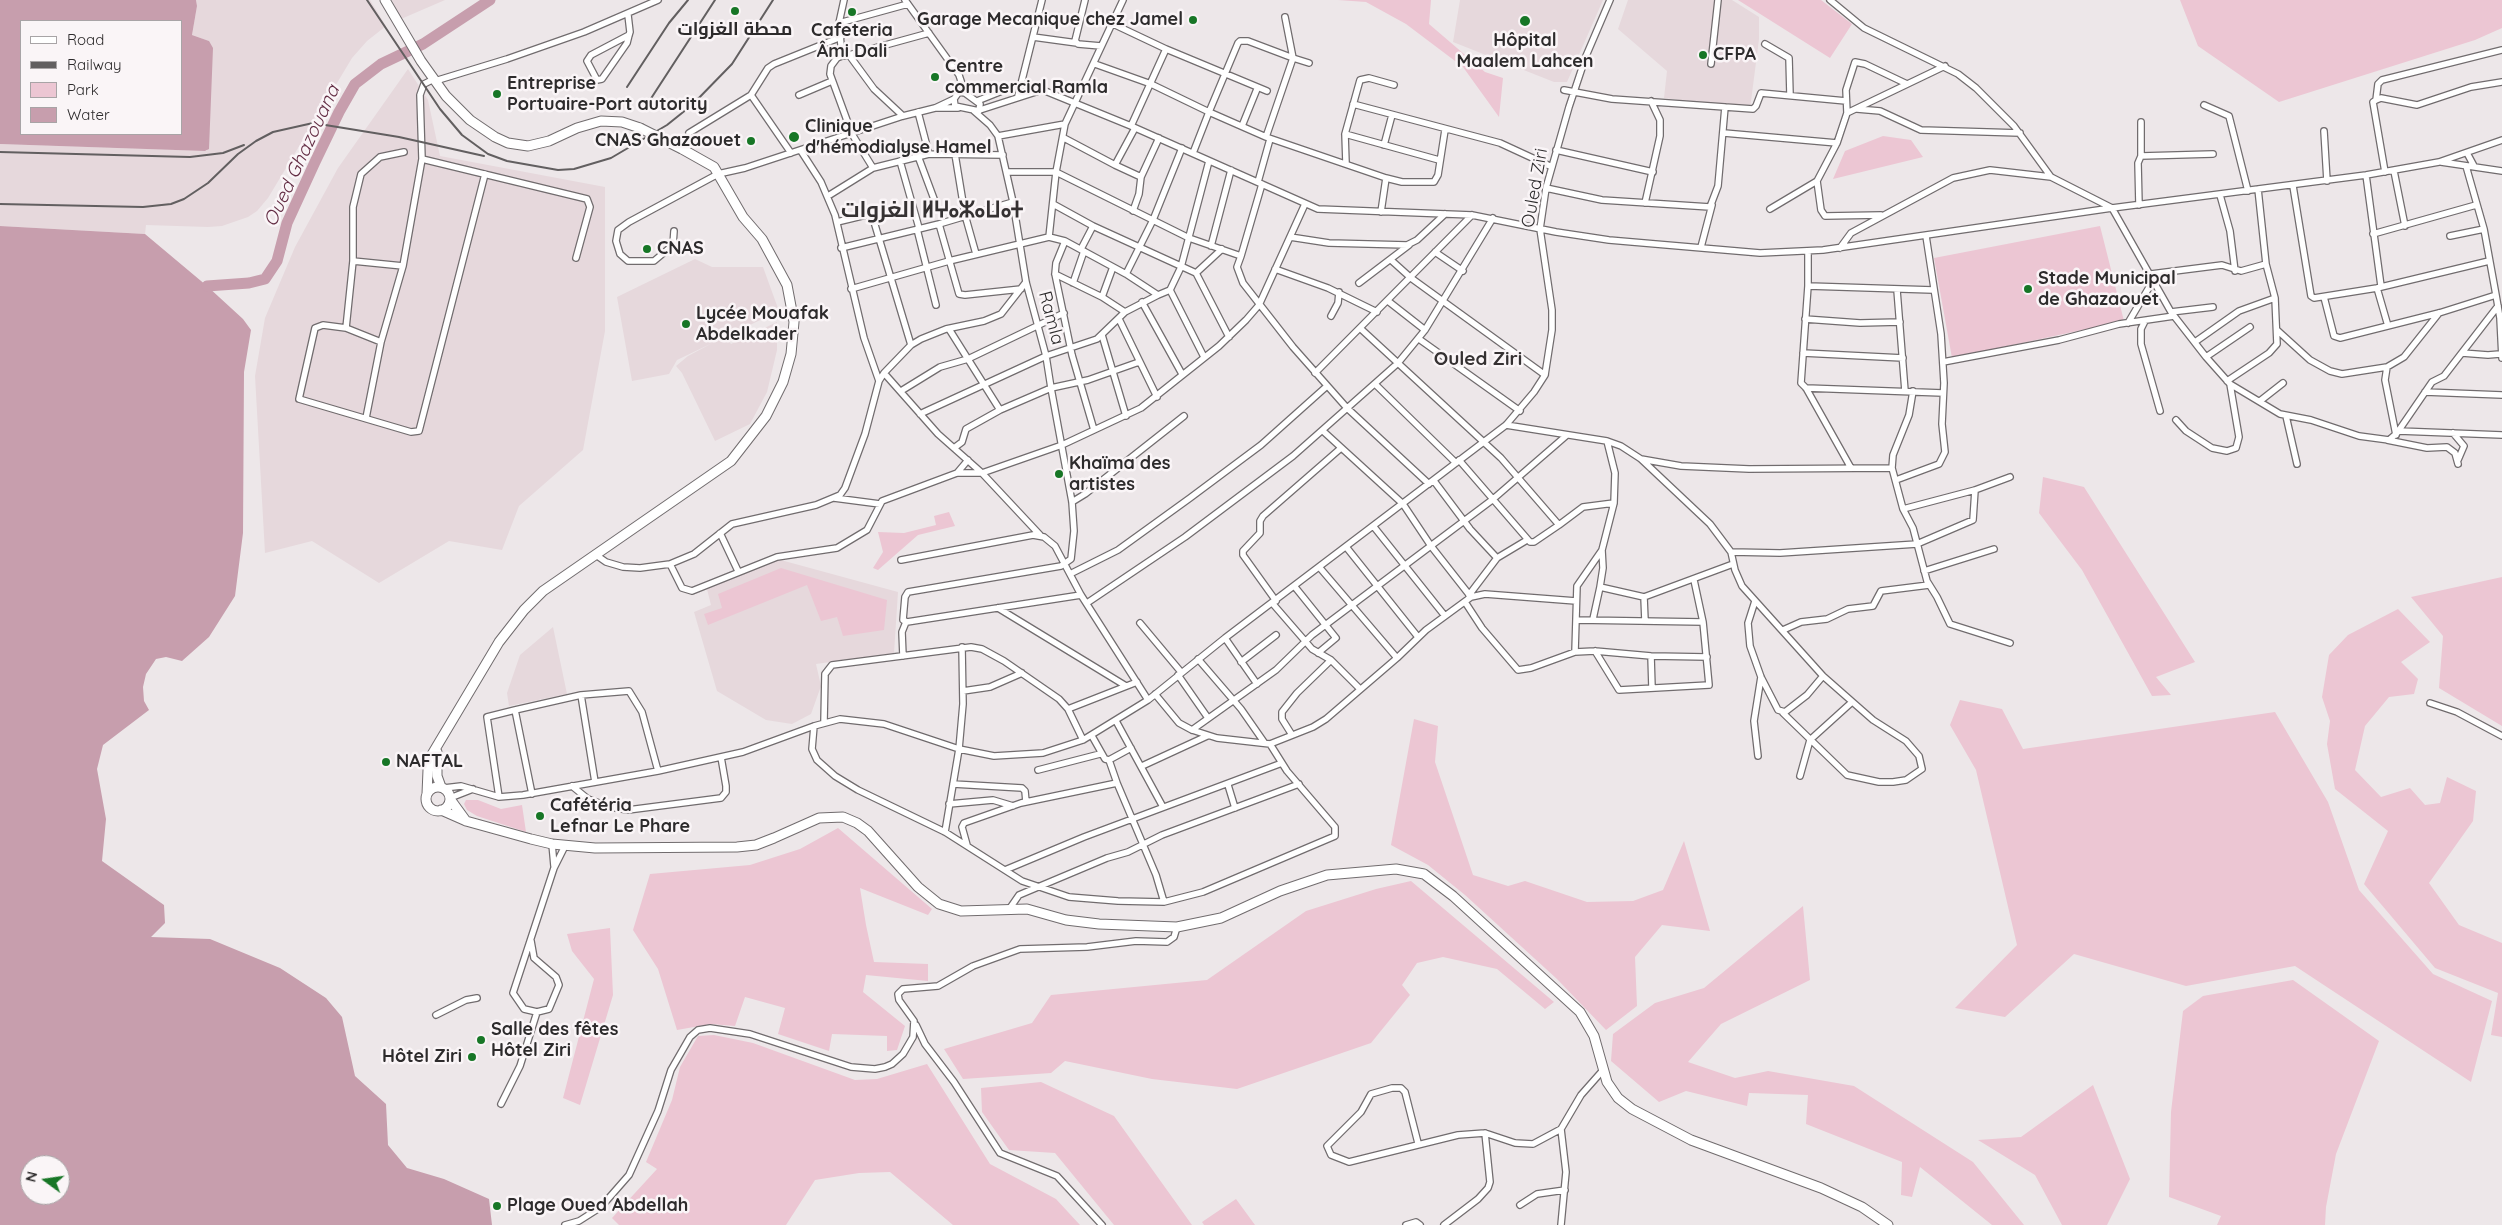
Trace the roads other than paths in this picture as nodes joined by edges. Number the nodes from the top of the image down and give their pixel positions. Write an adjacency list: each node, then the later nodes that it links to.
1 (384, 0): 31 (main road)
2 (658, 0): 11 (street)
3 (844, 0): 13 (street)
4 (1042, 0): 18 (street)
5 (1085, 0): 19 (street)
6 (1123, 0): 14 (street)
7 (1610, 0): 42 (street, Ouled Ziri)
8 (1718, 0): 28 (street)
9 (1830, 0): 29 (street)
10 (907, 2): 13 (street); 15 (street)
11 (628, 15): 16 (street); 31 (street)
12 (1285, 17): 25 (street)
13 (839, 22): 17 (street)
14 (1111, 23): 21 (street); 22 (street)
15 (929, 33): 24 (street); 43 (street)
16 (629, 35): 16 (street)
17 (841, 37): 24 (street); 44 (street)
18 (1033, 37): 19 (street); 36 (street)
19 (1077, 43): 21 (street)
20 (1765, 44): 46 (street)
21 (1101, 46): 27 (street)
22 (1166, 49): 30 (street); 34 (street)
23 (2502, 50): 49 (street)
24 (846, 56): 32 (street); 65 (street)
25 (1293, 58): 26 (street); 30 (street); 80 (street)
26 (1309, 63)
27 (1095, 64): 34 (street); 53 (street)
28 (1711, 64)
29 (1945, 66): 35 (street); 76 (street)
30 (1225, 75): 38 (street); 62 (street)
31 (435, 80): 97 (street); 116 (main road, bridge)
32 (832, 81): 45 (street); 73 (street)
33 (2502, 82): 49 (street)
34 (1151, 84): 62 (street); 69 (street)
35 (1907, 84): 52 (street); 59 (street)
36 (1021, 85): 39 (street); 47 (street); 50 (street)
37 (1394, 85): 54 (street)
38 (1258, 88): 41 (street); 68 (street)
39 (1042, 90): 47 (street); 53 (street)
40 (1564, 90): 42 (street)
41 (1267, 91)
42 (1574, 92): 51 (street); 85 (street, Ouled Ziri)
43 (965, 93): 48 (street); 50 (street)
44 (751, 95): 72 (street); 88 (street)
45 (799, 95)
46 (1790, 95): 52 (street); 58 (street)
47 (1018, 96): 61 (street)
48 (954, 99): 56 (street); 57 (street)
49 (2376, 100): 114 (street)
50 (977, 101): 61 (street)
51 (1651, 101): 58 (street); 113 (street)
52 (1846, 101): 63 (street)
53 (1074, 102): 67 (street); 69 (street)
54 (1353, 104): 64 (street); 74 (street)
55 (2204, 105): 127 (street)
56 (935, 108): 57 (street); 60 (street)
57 (958, 108): 61 (street)
58 (1725, 108): 75 (street)
59 (1856, 109): 63 (street); 76 (street)
60 (918, 112): 65 (street); 91 (street)
61 (977, 112): 77 (street)
62 (1209, 112): 68 (street); 89 (street)
63 (1847, 113): 82 (street)
64 (1392, 115): 70 (street); 83 (street)
65 (903, 116): 73 (street)
66 (2141, 122): 96 (street)
67 (1065, 124): 77 (street); 78 (street)
68 (1242, 126): 80 (street)
69 (1133, 127): 79 (street); 103 (street)
70 (1445, 130): 99 (street); 106 (street)
71 (2324, 131): 122 (street)
72 (689, 133)
73 (852, 134): 86 (street); 107 (street)
74 (1345, 134): 83 (street); 102 (street)
75 (1724, 134): 82 (street); 135 (street)
76 (2020, 134): 119 (street)
77 (998, 136): 94 (street, Ramla)
78 (1064, 138): 103 (street); 112 (street)
79 (1159, 138): 84 (street); 117 (street)
80 (1268, 138): 102 (street); 123 (street)
81 (2502, 140): 90 (street)
82 (1837, 143): 121 (street)
83 (1384, 145): 99 (street)
84 (1182, 148): 89 (street); 147 (street)
85 (1556, 150): 106 (street, Ouled Ziri); 113 (street)
86 (801, 151): 88 (street); 129 (street)
87 (404, 152): 179 (street)
88 (791, 153): 116 (street)
89 (1193, 153): 100 (street)
90 (2467, 153): 101 (street); 105 (street)
91 (928, 154): 92 (street); 95 (street)
92 (955, 154): 94 (street); 145 (street)
93 (2213, 154): 96 (street)
94 (1003, 155): 111 (street, Ramla)
95 (918, 156): 98 (street); 130 (street)
96 (2141, 156): 137 (street)
97 (422, 159): 115 (street); 183 (street)
98 (900, 160): 107 (street); 152 (street)
99 (1439, 160): 120 (street)
100 (1209, 161): 108 (street); 162 (street)
101 (2439, 162): 104 (street); 109 (street)
102 (1346, 163): 120 (street)
103 (1115, 165): 117 (street)
104 (2466, 166): 105 (street); 136 (street)
105 (2474, 166): 110 (street)
106 (1552, 167): 125 (street, Ouled Ziri)
107 (873, 168): 129 (street)
108 (1231, 170): 123 (street); 166 (street)
109 (2394, 171): 114 (street); 151 (street)
110 (2502, 171)
111 (1007, 172): 112 (street); 131 (street, Ramla)
112 (1056, 172): 133 (street); 140 (street)
113 (1653, 172): 132 (street)
114 (2386, 172): 118 (street)
115 (485, 174): 177 (street); 287 (street)
116 (718, 174): 155 (street); 334 (main road)
117 (1141, 176): 140 (street)
118 (2366, 176): 122 (street); 156 (street)
119 (2051, 177): 138 (street); 144 (street)
120 (1386, 178): 141 (street)
121 (1817, 181): 139 (street); 144 (street)
122 (2327, 181): 124 (street)
123 (1260, 183): 134 (street); 176 (street)
124 (2293, 186): 126 (street); 210 (street)
125 (1546, 188): 132 (street); 153 (street, Ouled Ziri)
126 (2258, 189): 127 (street); 182 (street)
127 (2248, 191): 128 (street)
128 (2220, 195): 137 (street); 189 (street)
129 (828, 196): 148 (street)
130 (934, 199)
131 (1013, 202): 145 (street); 164 (street, Ramla)
132 (1645, 203): 135 (street)
133 (1052, 204): 150 (street); 159 (street)
134 (1305, 204): 141 (street); 160 (street)
135 (1712, 205): 167 (street)
136 (2476, 205): 151 (street); 154 (street)
137 (2139, 206): 138 (street)
138 (2112, 208): 157 (street); 194 (street)
139 (1770, 209)
140 (1133, 211): 147 (street)
141 (1381, 212): 142 (street)
142 (1445, 214): 143 (street); 165 (street)
143 (1472, 215): 146 (street); 173 (street)
144 (1883, 215): 170 (street)
145 (965, 216): 149 (street); 175 (street)
146 (1493, 218): 153 (street); 188 (street)
147 (1153, 220): 162 (street); 169 (street)
148 (837, 222): 161 (street); 168 (street)
149 (939, 224): 152 (street); 180 (street)
150 (1093, 226): 169 (street); 172 (street)
151 (2405, 226): 156 (street)
152 (918, 228): 161 (street); 186 (street)
153 (1540, 229): 167 (street); 261 (street, Ouled Ziri)
154 (2484, 229): 158 (street); 181 (street)
155 (674, 231)
156 (2373, 234): 200 (street)
157 (1926, 236): 170 (street); 205 (street)
158 (2450, 236)
159 (1049, 237): 163 (street); 164 (street)
160 (1290, 237): 165 (street); 187 (street)
161 (880, 238): 168 (street); 193 (street)
162 (1189, 238): 166 (street); 185 (street)
163 (1065, 241): 172 (street); 191 (street)
164 (1021, 243): 175 (street); 196 (street, Ramla)
165 (1410, 244): 178 (street)
166 (1211, 246): 171 (street)
167 (1701, 247): 174 (street)
168 (841, 248): 201 (street)
169 (1140, 248): 185 (street); 192 (street)
170 (1840, 248): 174 (street)
171 (1222, 249): 176 (street); 190 (street)
172 (1082, 250): 184 (street); 197 (street)
173 (1435, 252): 188 (street); 195 (street)
174 (1808, 252): 199 (street)
175 (976, 254): 180 (street)
176 (1241, 256): 216 (street)
177 (576, 258)
178 (1391, 260): 195 (street); 198 (street)
179 (353, 261): 183 (street); 233 (street)
180 (949, 261): 186 (street); 202 (street)
181 (2489, 261): 200 (street); 207 (street)
182 (2266, 264): 189 (street); 211 (street)
183 (403, 266): 241 (street)
184 (1113, 267): 192 (street); 209 (street)
185 (1181, 267): 190 (street); 203 (street)
186 (927, 268): 193 (street); 215 (street)
187 (1275, 269): 206 (street); 216 (street)
188 (1462, 271): 213 (street)
189 (2235, 271): 194 (street)
190 (1196, 272): 239 (street)
191 (1055, 274): 197 (street); 221 (street)
192 (1126, 274): 208 (street)
193 (890, 277): 201 (street); 243 (street)
194 (2152, 277): 223 (street); 229 (street)
195 (1411, 278): 212 (street); 213 (street)
196 (1026, 282): 202 (street); 230 (street, Ramla)
197 (1072, 283): 209 (street)
198 (1359, 283)
199 (1808, 286): 204 (street); 226 (street)
200 (2379, 287): 210 (street); 231 (street)
201 (851, 289): 262 (street)
202 (1021, 289): 234 (street)
203 (1170, 290): 208 (street); 249 (street)
204 (1897, 290): 205 (street); 228 (street)
205 (1933, 290): 254 (street)
206 (1339, 292): 220 (street); 224 (street)
207 (2496, 295): 218 (street); 222 (street)
208 (1158, 296): 214 (street)
209 (1102, 297): 219 (street)
210 (2324, 297): 231 (street)
211 (2275, 298): 237 (street); 242 (street)
212 (1388, 301): 220 (street); 236 (street)
213 (1443, 301): 236 (street); 261 (street)
214 (1142, 302): 219 (street); 260 (street)
215 (936, 305)
216 (1258, 305): 239 (street); 259 (street)
217 (2213, 307): 223 (street)
218 (2500, 309): 245 (street); 248 (street)
219 (1125, 312): 225 (street)
220 (1377, 312): 235 (street)
221 (1064, 313): 230 (street); 244 (street)
222 (2439, 313): 231 (street); 256 (street)
223 (2173, 314): 227 (street); 242 (street)
224 (1331, 316)
225 (1119, 319): 238 (street); 253 (street)
226 (1805, 319): 228 (street); 246 (street)
227 (2145, 321): 229 (street); 282 (street)
228 (1900, 322): 251 (street)
229 (2128, 323): 254 (street)
230 (1038, 326): 247 (street, Ramla); 252 (street)
231 (2388, 326)
232 (2250, 327): 250 (street)
233 (346, 328): 241 (street); 287 (street)
234 (950, 329): 243 (street); 252 (street)
235 (1361, 329): 255 (street); 259 (street)
236 (1425, 330): 240 (street)
237 (2277, 330): 256 (street); 265 (street)
238 (1102, 335): 244 (street); 257 (street)
239 (1230, 337): 249 (street)
240 (1419, 339): 255 (street); 281 (street)
241 (381, 342): 287 (street)
242 (2195, 342): 250 (street)
243 (911, 345): 258 (street)
244 (1070, 347): 247 (street); 263 (street)
245 (2462, 352): 248 (street); 274 (street)
246 (1803, 353): 251 (street); 270 (street)
247 (1046, 356): 264 (street); 269 (street, Ramla)
248 (2501, 356)
249 (1204, 357): 260 (street)
250 (2206, 357): 265 (street)
251 (1903, 358): 272 (street)
252 (968, 359): 264 (street); 271 (street)
253 (1139, 362): 257 (street); 277 (street)
254 (1943, 362): 275 (street)
255 (1398, 363): 266 (street); 297 (street)
256 (2387, 367): 292 (street)
257 (1114, 371): 263 (street); 284 (street)
258 (884, 373): 262 (street); 271 (street)
259 (1315, 373): 268 (street)
260 (1182, 374): 277 (street)
261 (1545, 375): 281 (street, Ouled Ziri)
262 (878, 381): 315 (street)
263 (1079, 381): 269 (street); 290 (street)
264 (983, 383): 280 (street); 283 (street)
265 (2228, 383): 278 (street); 288 (street)
266 (1375, 384): 279 (street); 304 (street)
267 (2283, 384): 278 (street)
268 (1327, 386): 279 (street); 344 (street)
269 (1051, 388): 280 (street); 299 (street, Ramla)
270 (1806, 388): 272 (street); 306 (street)
271 (901, 391): 283 (street)
272 (1905, 391): 273 (street)
273 (1913, 391): 275 (street); 307 (street)
274 (2425, 392): 276 (street); 292 (street)
275 (1943, 393): 312 (street)
276 (2502, 394)
277 (1157, 397): 284 (street)
278 (2260, 401): 286 (street)
279 (1347, 408): 291 (street); 313 (street)
280 (1000, 410): 300 (street)
281 (1520, 411): 289 (street, Ouled Ziri)
282 (2160, 411)
283 (920, 414): 300 (street)
284 (1126, 416): 290 (street)
285 (1184, 416): 317 (street)
286 (2286, 416): 296 (street); 305 (street)
287 (366, 418)
288 (2176, 420)
289 (1506, 425): 294 (street); 297 (street, Ouled Ziri)
290 (1094, 430): 299 (street)
291 (1323, 431): 301 (street); 356 (street)
292 (2397, 433): 293 (street); 296 (street)
293 (2453, 433): 295 (street); 296 (street)
294 (1567, 435): 298 (street); 311 (street)
295 (2502, 435)
296 (2387, 440)
297 (1484, 441): 304 (street, Ouled Ziri); 311 (street)
298 (1607, 441): 302 (street); 318 (street)
299 (1062, 445): 308 (street); 317 (street, Ramla)
300 (954, 448): 303 (street)
301 (1341, 448): 320 (street); 357 (street)
302 (1640, 459): 306 (street); 333 (street)
303 (968, 460): 308 (street); 309 (street)
304 (1458, 462): 313 (street, Ouled Ziri); 316 (street)
305 (2297, 464)
306 (1851, 468): 307 (street)
307 (1892, 468): 312 (street)
308 (982, 473): 309 (street); 326 (street)
309 (957, 474): 319 (street)
310 (2010, 477): 314 (street)
311 (1519, 478): 316 (street); 323 (street)
312 (1896, 480): 321 (street)
313 (1432, 482): 320 (street, Ouled Ziri); 322 (street)
314 (1975, 490): 321 (street); 328 (street)
315 (838, 497): 319 (street); 325 (street)
316 (1492, 500): 322 (street); 327 (street)
317 (1072, 502): 340 (street, Ramla)
318 (1614, 503): 323 (street); 331 (street)
319 (880, 504): 342 (street)
320 (1403, 504): 324 (street, Ouled Ziri); 329 (street)
321 (1904, 509): 328 (street)
322 (1463, 521): 329 (street); 335 (street)
323 (1559, 525): 327 (street)
324 (1374, 527): 330 (street, Ouled Ziri); 338 (street)
325 (720, 533): 337 (street); 342 (street)
326 (1040, 535): 336 (street); 340 (street)
327 (1527, 540): 335 (street)
328 (1918, 544): 333 (street); 343 (street)
329 (1431, 546): 338 (street); 351 (street)
330 (1347, 548): 341 (street, Ouled Ziri); 346 (street)
331 (1602, 550): 349 (street); 353 (street)
332 (1994, 550): 343 (street)
333 (1732, 552): 339 (street)
334 (596, 555): 337 (street); 416 (main road)
335 (1497, 558): 351 (street)
336 (900, 560)
337 (670, 564): 342 (street)
338 (1405, 564): 346 (street); 360 (street)
339 (1733, 564): 345 (street); 354 (street)
340 (1066, 565): 344 (street); 364 (street)
341 (1320, 568): 348 (street, Ouled Ziri); 358 (street)
342 (738, 571)
343 (1924, 571): 347 (street)
344 (1070, 574): 350 (street)
345 (1694, 580): 352 (street); 365 (street)
346 (1379, 585): 358 (street); 370 (street)
347 (1929, 586): 368 (street); 373 (street)
348 (1295, 587): 357 (street, Ouled Ziri); 367 (street)
349 (1600, 587): 352 (street); 361 (street)
350 (1081, 595): 356 (street); 359 (street)
351 (1470, 596): 353 (street); 355 (street)
352 (1644, 596): 363 (street)
353 (1576, 601): 362 (street)
354 (1755, 601): 368 (street); 388 (street)
355 (1465, 602): 360 (street); 376 (street)
356 (1087, 603): 389 (street)
357 (1274, 603): 371 (street, Ouled Ziri); 372 (street)
358 (1353, 605): 367 (street); 381 (street)
359 (998, 608): 364 (street); 391 (street)
360 (1445, 616): 370 (street)
361 (1593, 619): 362 (street); 363 (street)
362 (1576, 620): 376 (street)
363 (1645, 621): 365 (street)
364 (906, 622): 378 (street)
365 (1703, 622): 380 (street)
366 (1140, 623): 386 (street)
367 (1326, 624): 372 (street); 377 (street)
368 (1783, 630): 387 (street)
369 (1276, 635): 384 (street)
370 (1418, 637): 381 (street)
371 (1225, 638): 382 (street, Ouled Ziri); 384 (street)
372 (1306, 641): 377 (street); 390 (street)
373 (2010, 643)
374 (962, 648): 378 (street); 385 (street); 394 (street)
375 (1595, 651): 376 (street); 379 (street); 393 (street)
376 (1575, 652)
377 (1318, 653): 383 (street)
378 (903, 656): 406 (street)
379 (1651, 656): 380 (street); 393 (street)
380 (1707, 657): 393 (street)
381 (1397, 658): 392 (street)
382 (1198, 659): 386 (street, Ouled Ziri); 398 (street)
383 (1331, 660): 392 (street); 409 (street)
384 (1241, 662): 390 (street)
385 (1022, 673): 394 (street); 401 (street)
386 (1180, 673): 395 (street, Ouled Ziri); 404 (street)
387 (1823, 676): 399 (street); 403 (street)
388 (1761, 677): 403 (street); 420 (street)
389 (1137, 682): 391 (street); 397 (street)
390 (1257, 684): 398 (street)
391 (1126, 686): 401 (street)
392 (1359, 688): 409 (street)
393 (1652, 688)
394 (963, 691): 418 (street)
395 (1155, 694): 397 (street, Ouled Ziri); 408 (street)
396 (581, 696): 402 (street); 426 (street); 428 (street)
397 (1148, 700): 405 (street, Ouled Ziri)
398 (1233, 701): 404 (street); 415 (street)
399 (1852, 702): 414 (street); 414 (street)
400 (2430, 703): 412 (street)
401 (1068, 708): 413 (street)
402 (515, 710): 437 (street); 438 (street)
403 (1783, 713): 414 (street)
404 (1208, 718): 408 (street)
405 (1116, 721): 410 (street, Ouled Ziri); 417 (street)
406 (824, 722): 407 (street, Ouled Ziri); 418 (street, Ouled Ziri)
407 (814, 726): 421 (street, Ouled Ziri); 448 (street)
408 (1192, 730): 411 (street)
409 (1292, 735): 415 (street)
410 (1092, 736): 413 (street, Ouled Ziri); 419 (street)
411 (1207, 736): 415 (street); 424 (street)
412 (2502, 736)
413 (1084, 740): 418 (street, Ouled Ziri)
414 (1810, 740): 427 (street)
415 (1267, 743): 423 (street)
416 (438, 745): 434 (main road); 436 (main road)
417 (1131, 748): 422 (street); 424 (street)
418 (959, 749): 430 (street)
419 (1100, 754): 422 (street); 425 (street)
420 (1758, 756)
421 (721, 757): 426 (street, Ouled Ziri); 433 (street)
422 (1109, 760): 429 (street)
423 (1282, 763): 431 (street); 432 (street)
424 (1142, 766): 443 (street)
425 (1038, 770)
426 (658, 771): 428 (street, Ouled Ziri)
427 (1800, 776)
428 (595, 782): 433 (street, Ouled Ziri)
429 (1118, 783): 440 (street); 446 (street)
430 (953, 784): 440 (street); 441 (street)
431 (1299, 784): 444 (street); 456 (street)
432 (1228, 785): 443 (street); 444 (street)
433 (572, 786): 437 (street, Ouled Ziri)
434 (443, 788): 435 (street); 436 (main road); 439 (main road)
435 (473, 789): 438 (street); 439 (street)
436 (427, 794): 445 (main road)
437 (532, 794): 438 (street, Ouled Ziri)
438 (499, 797)
439 (450, 798): 445 (main road); 447 (main road)
440 (1026, 802): 442 (street)
441 (950, 804): 442 (street); 448 (street)
442 (1013, 806): 451 (street)
443 (1163, 807): 446 (street)
444 (1235, 808): 449 (street)
445 (441, 810): 447 (main road)
446 (1132, 818): 449 (street); 454 (street)
447 (466, 821): 450 (main road)
448 (945, 832): 451 (street)
449 (1142, 843): 455 (street); 456 (street)
450 (552, 844): 452 (main road); 453 (street)
451 (967, 845): 454 (street)
452 (565, 846): 453 (street); 457 (main road)
453 (554, 868): 459 (street)
454 (1005, 870): 455 (street)
455 (1039, 888): 456 (street); 457 (street)
456 (1164, 902)
457 (1010, 908): 458 (main road)
458 (1177, 927): 463 (street); 464 (main road)
459 (530, 940): 461 (street); 461 (street)
460 (477, 998): 462 (street)
461 (537, 1012): 465 (street)
462 (436, 1015)
463 (914, 1021): 471 (street); 472 (street)
464 (1604, 1069): 466 (street); 477 (main road)
465 (501, 1104)
466 (1561, 1129): 467 (street); 469 (street)
467 (1484, 1133): 468 (street); 475 (street)
468 (1418, 1143): 468 (street)
469 (1565, 1190): 470 (street); 476 (street)
470 (1520, 1205)
471 (565, 1225)
472 (1102, 1225)
473 (1406, 1225): 474 (street)
474 (1420, 1225)
475 (1444, 1225)
476 (1562, 1225)
477 (1888, 1225)

